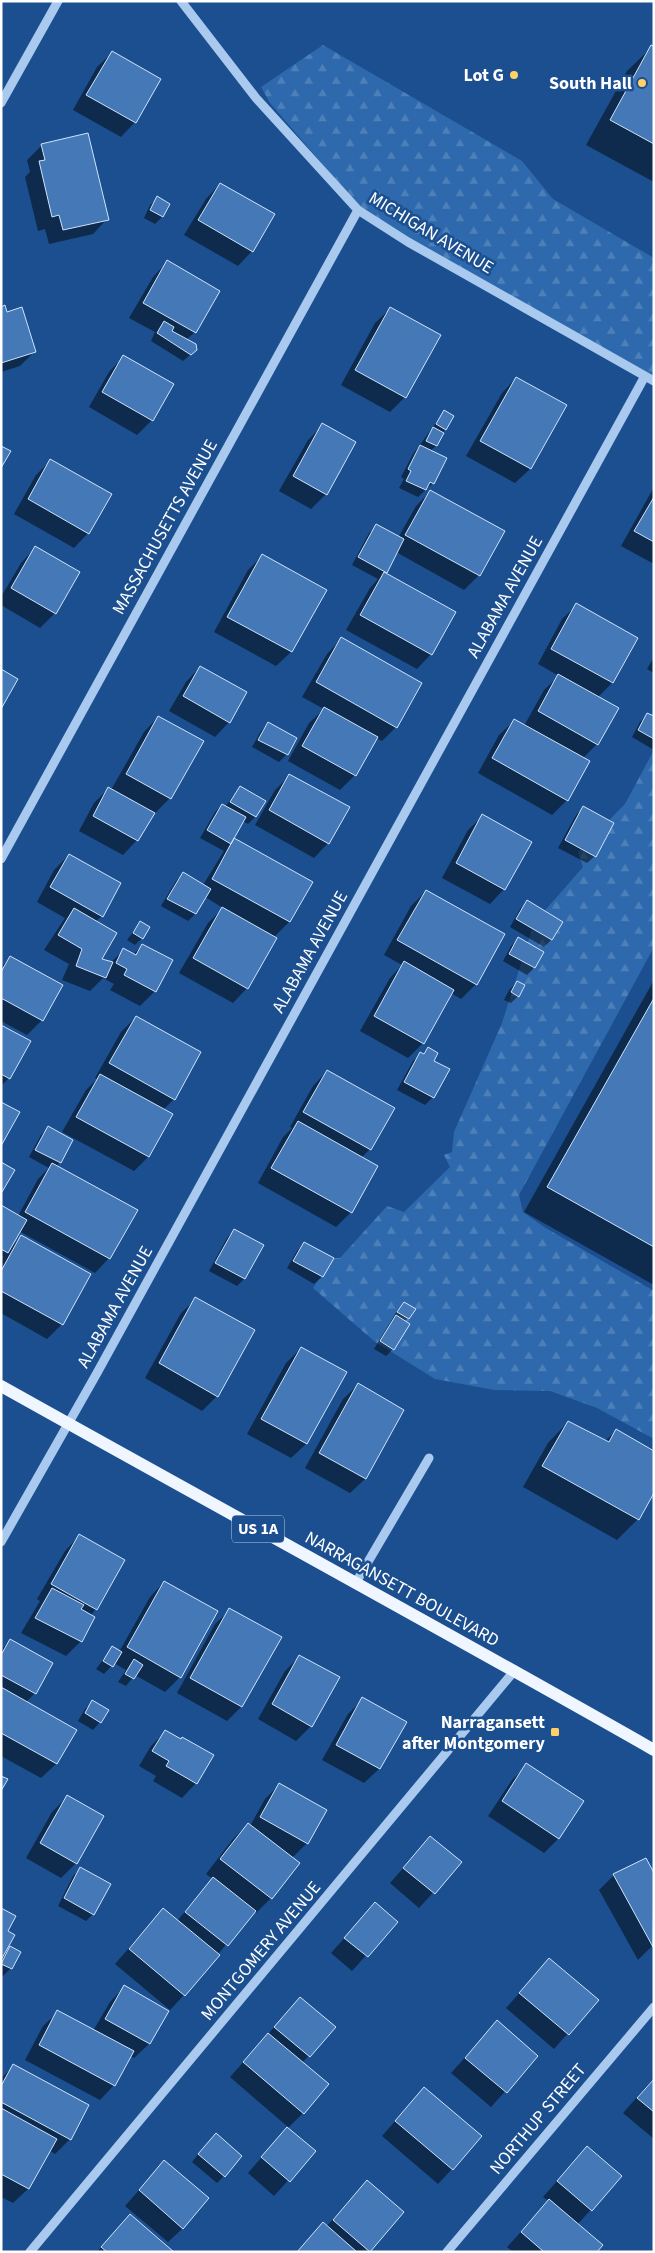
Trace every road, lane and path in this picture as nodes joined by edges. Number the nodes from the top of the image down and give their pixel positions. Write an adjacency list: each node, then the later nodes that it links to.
1 (58, 1): 3 (street)
2 (181, 1): 4 (street, MICHIGAN AVENUE)
3 (1, 103)
4 (358, 210): 5 (street, MICHIGAN AVENUE); 6 (street, MASSACHUSETTS AVENUE)
5 (650, 379): 8 (street, ALABAMA AVENUE)
6 (1, 859)
7 (1, 1386): 8 (main road, NARRAGANSETT BOULEVARD / US 1A)
8 (67, 1423): 10 (street, ALABAMA AVENUE); 11 (main road, NARRAGANSETT BOULEVARD / US 1A)
9 (429, 1458): 11 (street)
10 (1, 1542)
11 (355, 1584): 12 (main road, NARRAGANSETT BOULEVARD / US 1A)
12 (515, 1670): 13 (main road, NARRAGANSETT BOULEVARD / US 1A); 15 (street, MONTGOMERY AVENUE)
13 (654, 1750)
14 (654, 2007): 16 (street, NORTHUP STREET)
15 (30, 2252)
16 (447, 2252)

